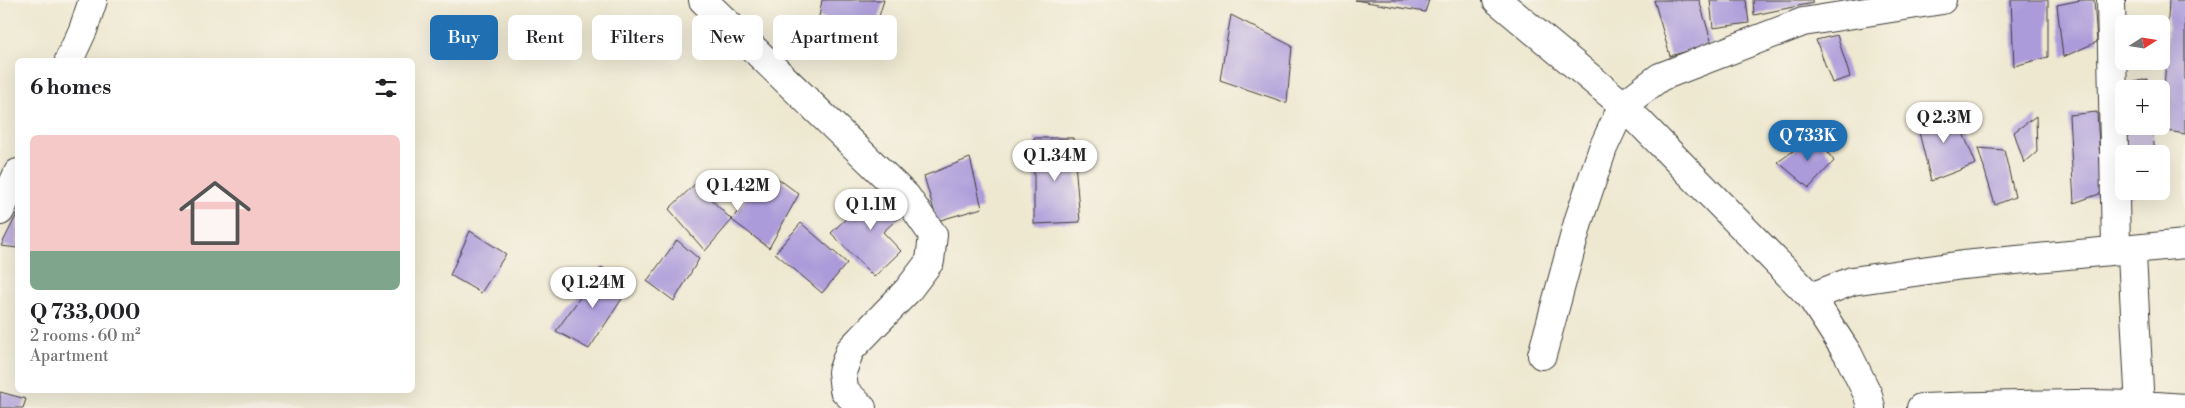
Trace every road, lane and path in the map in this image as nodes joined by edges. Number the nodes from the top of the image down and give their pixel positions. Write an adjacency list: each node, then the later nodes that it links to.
1 (93, 0): 6 (street)
2 (703, 0): 15 (street)
3 (1497, 0): 7 (street)
4 (1942, 0): 7 (street)
5 (2111, 0): 11 (street)
6 (70, 58)
7 (1623, 105): 12 (street); 13 (street)
8 (15, 180): 9 (street)
9 (0, 212)
10 (2185, 244): 11 (street)
11 (2116, 248): 12 (street); 14 (street)
12 (1811, 297): 16 (street)
13 (1542, 355)
14 (2139, 406): 17 (street); 18 (street)
15 (862, 408)
16 (1870, 408)
17 (1921, 408)
18 (2185, 408)

